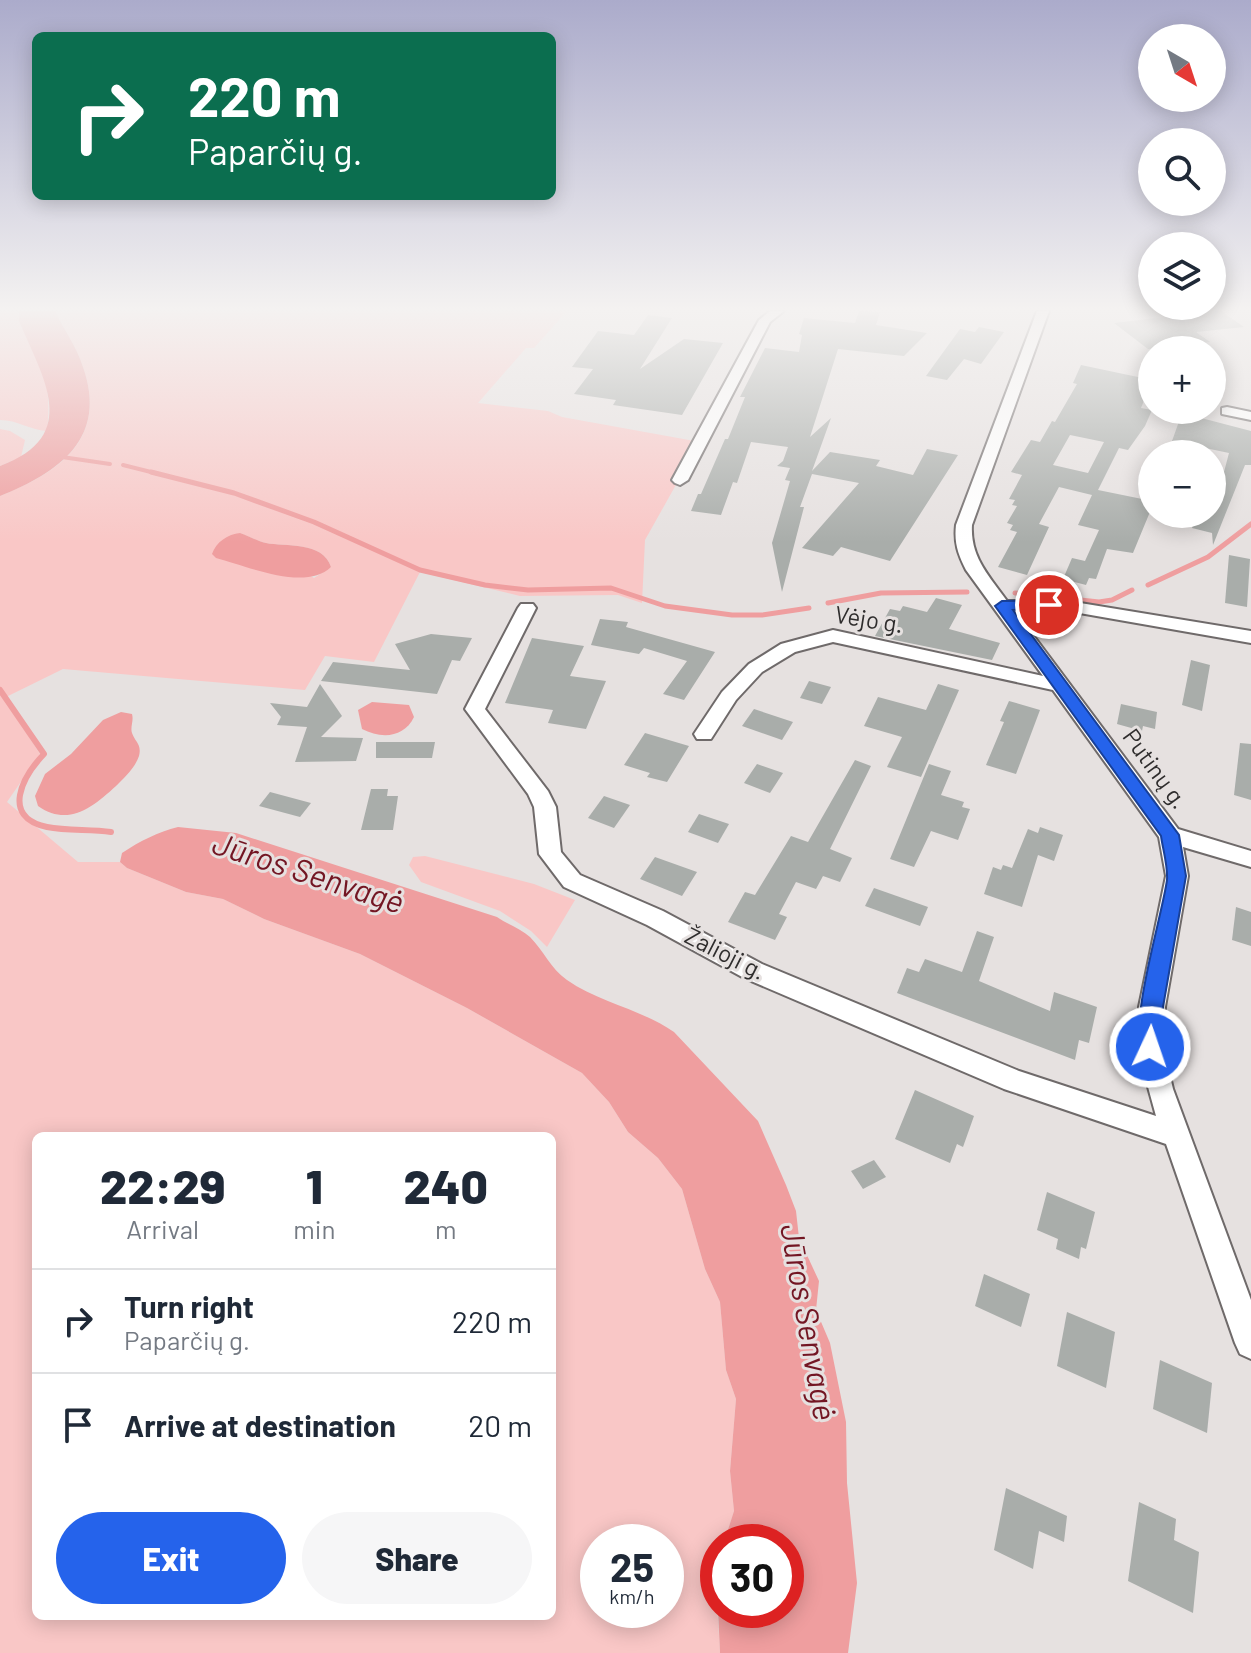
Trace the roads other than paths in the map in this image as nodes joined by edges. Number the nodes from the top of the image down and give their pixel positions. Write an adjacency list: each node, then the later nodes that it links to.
1 (729, 388): 5 (street)
2 (1015, 388): 6 (street, Putinų g.)
3 (1227, 411): 4 (street)
4 (1251, 416)
5 (680, 480)
6 (1002, 606): 8 (street); 9 (street, Putinų g.)
7 (527, 608): 13 (street, Žalioji g.)
8 (1251, 637)
9 (1063, 686): 10 (street, Vėjo g.); 11 (street, Putinų g.)
10 (704, 734)
11 (1170, 835): 12 (street); 13 (street, Putinų g.)
12 (1251, 859)
13 (1176, 1135): 14 (street, Putinų g.)
14 (1251, 1343)

